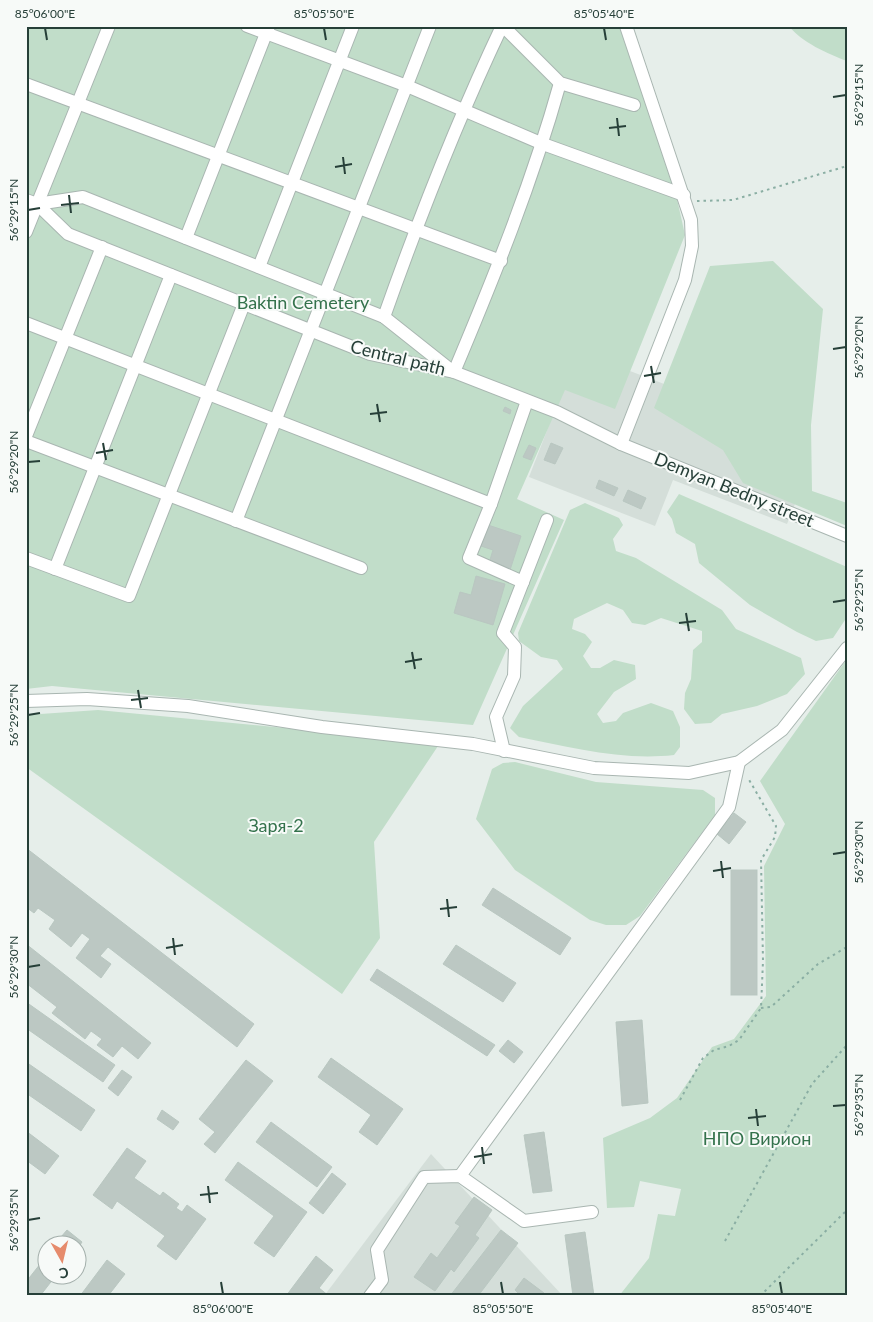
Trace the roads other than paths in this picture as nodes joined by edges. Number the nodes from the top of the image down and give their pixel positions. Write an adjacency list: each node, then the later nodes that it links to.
1 (109, 26): 12 (street)
2 (247, 26): 7 (street)
3 (353, 26): 8 (street)
4 (430, 26): 11 (street)
5 (502, 26): 9 (street); 14 (street)
6 (626, 26): 18 (street)
7 (268, 30): 8 (street); 16 (street)
8 (340, 62): 11 (street); 17 (street)
9 (560, 83): 13 (street); 15 (street)
10 (26, 84): 12 (street)
11 (406, 86): 14 (street); 20 (street)
12 (78, 104): 16 (street); 19 (street)
13 (634, 105)
14 (463, 109): 15 (street); 21 (street)
15 (543, 144): 18 (street); 25 (street)
16 (218, 156): 17 (street); 23 (street)
17 (292, 184): 20 (street); 26 (street)
18 (685, 198): 41 (street)
19 (32, 202): 22 (street); 23 (street, Central path); 24 (street, Central path)
20 (359, 207): 21 (street); 28 (street)
21 (415, 229): 25 (street); 30 (street)
22 (26, 232)
23 (186, 238): 26 (street, Central path)
24 (102, 247): 27 (street, Central path); 33 (street)
25 (501, 261): 35 (street)
26 (259, 267): 28 (street, Central path)
27 (171, 275): 29 (street, Central path); 34 (street)
28 (325, 293): 30 (street, Central path); 32 (street)
29 (244, 304): 32 (street, Central path); 36 (street)
30 (384, 317): 35 (street, Central path)
31 (26, 322): 33 (street)
32 (310, 330): 35 (street, Central path); 38 (street)
33 (66, 338): 34 (street); 39 (street)
34 (135, 365): 36 (street); 42 (street)
35 (454, 372): 37 (street, Demyan Bedny street)
36 (209, 394): 38 (street); 43 (street)
37 (527, 401): 41 (street, Demyan Bedny street); 44 (street)
38 (275, 420): 44 (street); 45 (street)
39 (26, 436)
40 (26, 440): 42 (street)
41 (621, 444): 47 (street, Demyan Bedny street)
42 (95, 467): 43 (street); 50 (street)
43 (170, 495): 45 (street); 50 (street)
44 (491, 504): 51 (street)
45 (236, 520): 49 (street)
46 (547, 520): 51 (street)
47 (847, 536)
48 (26, 558): 50 (street)
49 (361, 568)
50 (55, 569)
51 (523, 582): 54 (street)
52 (847, 648): 55 (street)
53 (26, 701): 54 (street)
54 (504, 750): 55 (street)
55 (739, 762): 56 (street)
56 (460, 1176): 57 (street); 58 (street)
57 (592, 1212)
58 (370, 1296)

